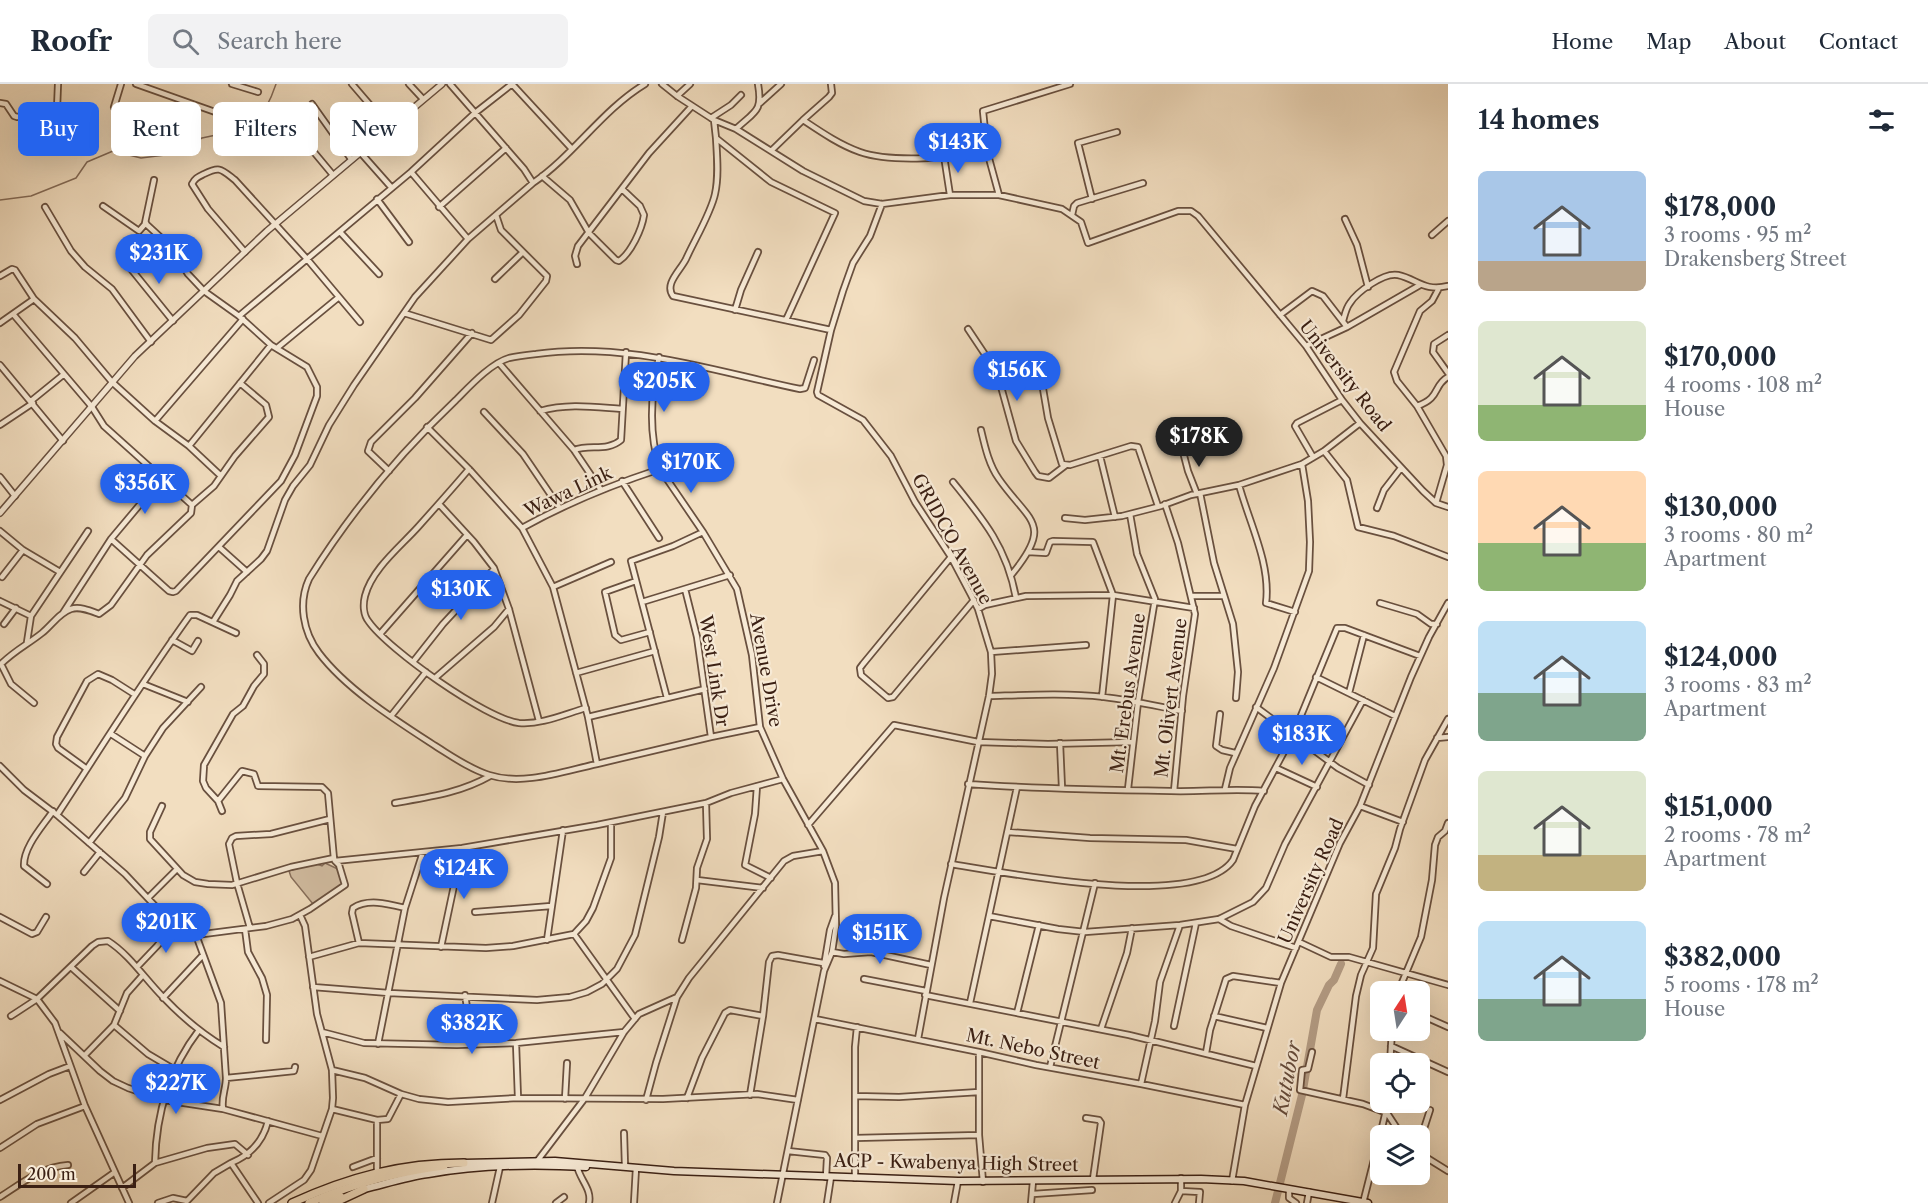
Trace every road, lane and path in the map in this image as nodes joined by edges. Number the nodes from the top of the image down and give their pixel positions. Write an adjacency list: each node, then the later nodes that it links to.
1 (58, 84): 26 (street)
2 (121, 84): 22 (street)
3 (136, 84): 28 (street)
4 (232, 84): 18 (street)
5 (352, 84): 23 (street)
6 (409, 84): 21 (street)
7 (442, 84): 21 (street)
8 (450, 84): 30 (street)
9 (512, 84): 30 (street); 37 (street)
10 (645, 84): 17 (street)
11 (662, 84): 20 (street)
12 (690, 84): 20 (street)
13 (758, 84): 25 (street)
14 (781, 84): 25 (street)
15 (831, 84): 32 (street)
16 (1070, 84): 39 (street)
17 (639, 86): 37 (street)
18 (258, 92)
19 (741, 95): 31 (street)
20 (676, 96): 27 (street)
21 (423, 99): 24 (street)
22 (116, 102)
23 (367, 102)
24 (418, 103)
25 (760, 103): 33 (street)
26 (0, 104)
27 (692, 106): 31 (street); 52 (street)
28 (213, 110)
29 (318, 112): 44 (street)
30 (474, 113): 36 (street); 45 (street)
31 (712, 119): 33 (street); 35 (street)
32 (803, 120): 38 (street); 43 (street)
33 (736, 129): 38 (street)
34 (1117, 132): 55 (street)
35 (716, 138): 88 (street); 93 (street)
36 (506, 148): 49 (street); 60 (street)
37 (572, 149): 47 (street)
38 (772, 150): 57 (street)
39 (987, 151): 43 (street); 54 (street)
40 (317, 156): 46 (street)
41 (355, 156): 44 (street)
42 (364, 156): 51 (street)
43 (944, 156): 53 (street)
44 (351, 159): 46 (street)
45 (411, 171): 51 (street); 60 (street)
46 (333, 175): 66 (street)
47 (542, 176): 49 (street); 68 (street)
48 (154, 180): 65 (street)
49 (533, 183): 61 (street)
50 (1143, 183): 55 (street)
51 (391, 187): 56 (street)
52 (622, 189): 68 (street); 68 (street)
53 (950, 195): 54 (street); 57 (street)
54 (999, 195): 62 (street)
55 (1092, 198): 62 (street)
56 (377, 199): 67 (street); 71 (street)
57 (882, 204): 99 (street, GRIDCO Avenue)
58 (103, 206): 65 (street)
59 (45, 207): 103 (street)
60 (440, 207): 70 (street)
61 (496, 215): 70 (street); 75 (street)
62 (1072, 215): 91 (street, University Road)
63 (1345, 219): 83 (street)
64 (1448, 221): 69 (street)
65 (146, 224): 85 (street)
66 (275, 224): 73 (street); 73 (street); 76 (street)
67 (340, 232): 76 (street); 78 (street)
68 (589, 233): 77 (street)
69 (1432, 235)
70 (468, 239): 89 (street)
71 (409, 242)
72 (134, 252): 94 (street)
73 (245, 252): 85 (street)
74 (758, 252): 88 (street)
75 (522, 253): 80 (street); 101 (street)
76 (307, 259): 86 (street); 92 (street)
77 (577, 264)
78 (379, 274)
79 (0, 276): 87 (street)
80 (495, 279)
81 (1420, 285): 83 (street); 84 (street); 98 (street)
82 (1448, 286): 84 (street)
83 (1368, 287): 95 (street)
84 (1439, 288): 119 (street)
85 (204, 291): 92 (street); 94 (street)
86 (339, 297): 96 (street); 106 (street)
87 (34, 299): 90 (street); 115 (street)
88 (735, 310): 93 (street)
89 (404, 313): 101 (street); 179 (street)
90 (13, 314): 97 (street); 112 (street)
91 (1280, 315): 95 (street); 105 (street, University Road)
92 (241, 318): 104 (street); 124 (street)
93 (786, 320): 99 (street)
94 (173, 321): 103 (street)
95 (1343, 321): 98 (street)
96 (360, 322)
97 (0, 323)
98 (1347, 327): 105 (street)
99 (831, 330): 173 (street, GRIDCO Avenue)
100 (968, 330): 137 (street)
101 (472, 333): 141 (street)
102 (1448, 335): 113 (street)
103 (151, 342): 115 (street)
104 (271, 345): 106 (street); 116 (street)
105 (1306, 346): 117 (street, University Road)
106 (277, 348): 170 (street)
107 (626, 352): 108 (street); 110 (street); 121 (street)
108 (659, 357): 109 (street); 140 (street)
109 (814, 360)
110 (500, 363): 122 (street); 127 (street)
111 (0, 365): 118 (street)
112 (63, 375): 118 (street); 120 (street)
113 (1448, 375): 119 (street)
114 (1041, 377): 137 (street)
115 (112, 382): 120 (street); 124 (street)
116 (240, 383): 130 (street); 142 (street)
117 (1342, 400): 125 (street, University Road); 135 (street)
118 (32, 402): 126 (street); 129 (street)
119 (1417, 406): 151 (street)
120 (92, 407): 129 (street); 144 (street)
121 (622, 408): 122 (street); 132 (street)
122 (540, 411): 132 (street)
123 (484, 412): 156 (street)
124 (155, 421): 130 (street)
125 (1360, 423): 133 (street); 138 (street, University Road)
126 (0, 425)
127 (427, 427): 139 (street); 141 (street)
128 (981, 430): 172 (street)
129 (63, 441): 150 (street)
130 (189, 446): 142 (street)
131 (1182, 448): 149 (street)
132 (574, 450): 148 (street)
133 (1324, 451): 135 (street); 174 (street)
134 (1100, 456): 137 (street); 155 (street); 161 (street)
135 (1313, 457): 136 (street)
136 (1302, 464): 147 (street); 200 (street)
137 (1066, 465)
138 (1401, 468): 151 (street, University Road); 158 (street)
139 (469, 469): 152 (street); 163 (street)
140 (660, 469): 145 (street, Wawa Link); 166 (street, Avenue Drive)
141 (389, 471): 241 (street)
142 (221, 476): 154 (street)
143 (0, 477): 150 (street)
144 (163, 477): 154 (street); 169 (street)
145 (622, 481): 148 (street, Wawa Link); 168 (street)
146 (953, 482): 180 (street)
147 (1239, 485): 149 (street); 200 (street)
148 (601, 490): 156 (street, Wawa Link)
149 (1198, 494): 153 (street); 188 (street)
150 (15, 496): 159 (street)
151 (1436, 502): 157 (street, University Road)
152 (440, 504): 167 (street); 208 (street)
153 (1165, 504): 155 (street); 187 (street, Mt. Olivert Avenue)
154 (192, 506): 176 (street)
155 (1158, 506): 160 (street)
156 (559, 507): 163 (street, Wawa Link)
157 (1448, 507)
158 (1377, 508)
159 (0, 513)
160 (1130, 514): 161 (street); 192 (street)
161 (1115, 517): 162 (street)
162 (1065, 518)
163 (522, 528): 184 (street)
164 (0, 531): 171 (street)
165 (88, 531): 178 (street)
166 (703, 532): 181 (street, Avenue Drive); 183 (street)
167 (467, 535): 177 (street); 208 (street)
168 (659, 537)
169 (111, 539): 176 (street); 201 (street)
170 (219, 547): 176 (street); 179 (street)
171 (24, 550): 178 (street); 182 (street)
172 (1028, 552): 180 (street); 186 (street)
173 (951, 557): 190 (street, GRIDCO Avenue); 190 (street)
174 (1448, 557)
175 (611, 562): 184 (street)
176 (139, 564): 201 (street)
177 (494, 568): 198 (street); 218 (street)
178 (60, 572): 202 (street)
179 (247, 572): 203 (street)
180 (1012, 574): 189 (street)
181 (730, 575): 185 (street); 246 (street, Avenue Drive)
182 (2, 577)
183 (636, 581): 191 (street); 206 (street)
184 (553, 587): 221 (street)
185 (685, 589): 191 (street); 226 (street, West Link Dr)
186 (1113, 595): 189 (street); 192 (street); 230 (street)
187 (1191, 596): 188 (street); 197 (street, Mt. Olivert Avenue)
188 (1224, 596): 232 (street)
189 (1016, 598): 199 (street)
190 (974, 600): 199 (street, GRIDCO Avenue)
191 (642, 602): 206 (street)
192 (1154, 602): 197 (street); 235 (street, Mt. Erebus Avenue)
193 (1, 603): 196 (street)
194 (1380, 603): 205 (street)
195 (1448, 603): 205 (street, University Road)
196 (16, 608): 202 (street); 204 (street)
197 (1194, 608): 239 (street, Mt. Olivert Avenue)
198 (509, 609): 223 (street); 245 (street)
199 (978, 609): 215 (street, GRIDCO Avenue)
200 (1295, 612): 237 (street)
201 (63, 613): 212 (street)
202 (31, 615): 212 (street)
203 (213, 622): 207 (street); 210 (street)
204 (4, 624)
205 (1437, 624): 217 (street, University Road)
206 (650, 632): 214 (street)
207 (236, 633)
208 (380, 634): 218 (street)
209 (1364, 635): 217 (street); 222 (street); 227 (street)
210 (172, 640): 211 (street); 224 (street)
211 (198, 641)
212 (27, 642): 219 (street)
213 (1086, 645): 215 (street)
214 (655, 651): 221 (street); 231 (street)
215 (991, 652): 229 (street, GRIDCO Avenue)
216 (257, 655): 274 (street)
217 (1420, 656): 243 (street, University Road)
218 (413, 662): 220 (street)
219 (0, 665): 236 (street)
220 (426, 672): 223 (street); 241 (street)
221 (576, 673): 238 (street)
222 (1316, 677): 227 (street); 248 (street)
223 (435, 678): 245 (street)
224 (143, 684): 228 (street); 234 (street)
225 (201, 687): 234 (street)
226 (705, 689): 231 (street); 249 (street, West Link Dr)
227 (1349, 693): 233 (street)
228 (134, 694): 247 (street); 261 (street)
229 (989, 696): 230 (street); 252 (street, GRIDCO Avenue)
230 (1102, 697): 235 (street)
231 (667, 698): 242 (street)
232 (1236, 698)
233 (1363, 700): 243 (street); 257 (street)
234 (188, 702): 256 (street)
235 (1138, 702): 239 (street); 253 (street, Mt. Erebus Avenue)
236 (34, 703)
237 (1256, 707): 248 (street); 255 (street)
238 (586, 708): 242 (street); 245 (street)
239 (1182, 711): 272 (street, Mt. Olivert Avenue)
240 (1220, 714): 255 (street)
241 (391, 716): 262 (street)
242 (588, 717): 258 (street)
243 (1395, 717): 265 (street, University Road)
244 (1448, 719): 251 (street)
245 (539, 721)
246 (760, 727): 249 (street); 263 (street, Avenue Drive)
247 (111, 734): 256 (street); 261 (street)
248 (1293, 735): 257 (street); 260 (street)
249 (711, 737): 258 (street, West Link Dr)
250 (1448, 737): 251 (street)
251 (1437, 738): 283 (street)
252 (978, 742): 254 (street); 264 (street, GRIDCO Avenue); 286 (street)
253 (1133, 742): 254 (street); 271 (street, Mt. Erebus Avenue)
254 (1060, 743): 270 (street)
255 (1236, 753): 267 (street)
256 (145, 756): 289 (street)
257 (1329, 762): 265 (street); 269 (street)
258 (597, 764): 262 (street, West Link Dr)
259 (0, 766): 281 (street)
260 (1276, 768): 269 (street); 273 (street)
261 (87, 769): 281 (street)
262 (490, 776): 275 (street)
263 (783, 779): 266 (street); 286 (street, Avenue Drive)
264 (968, 784): 268 (street); 296 (street, GRIDCO Avenue)
265 (1369, 785): 278 (street, University Road)
266 (757, 786): 276 (street); 300 (street)
267 (1226, 786): 272 (street); 273 (street)
268 (1017, 787): 270 (street); 288 (street)
269 (1317, 787): 315 (street)
270 (1062, 788): 271 (street)
271 (1128, 789): 272 (street)
272 (1173, 791)
273 (1264, 791): 291 (street)
274 (218, 801): 279 (street); 282 (street)
275 (395, 803)
276 (706, 803): 280 (street); 301 (street)
277 (162, 806): 297 (street)
278 (1360, 806): 283 (street); 327 (street, University Road)
279 (222, 811)
280 (663, 812): 284 (street); 345 (street)
281 (55, 813): 289 (street); 304 (street)
282 (330, 819): 295 (street); 302 (street)
283 (1403, 822): 335 (street)
284 (611, 823): 287 (street); 324 (street)
285 (1448, 823): 341 (street)
286 (808, 825): 292 (street, Avenue Drive)
287 (563, 830): 290 (street); 307 (street)
288 (1008, 831): 291 (street); 299 (street)
289 (89, 843): 293 (street)
290 (462, 848): 294 (street); 330 (street)
291 (1237, 849): 303 (street)
292 (823, 851): 300 (street); 310 (street, Avenue Drive)
293 (100, 852): 298 (street); 306 (street)
294 (423, 852): 295 (street); 308 (street)
295 (334, 860): 302 (street); 311 (street)
296 (951, 864): 299 (street); 337 (street, GRIDCO Avenue)
297 (177, 869): 302 (street); 306 (street)
298 (84, 872)
299 (998, 872): 303 (street); 312 (street)
300 (771, 878): 305 (street)
301 (697, 880): 305 (street); 326 (street)
302 (237, 883): 320 (street)
303 (1095, 883): 322 (street)
304 (47, 884)
305 (763, 888): 353 (street)
306 (147, 898): 316 (street)
307 (551, 906): 309 (street); 325 (street)
308 (405, 908): 328 (street); 329 (street)
309 (475, 912)
310 (836, 914): 332 (street); 336 (street)
311 (300, 915): 320 (street); 334 (street)
312 (989, 916): 318 (street); 356 (street)
313 (0, 917): 314 (street)
314 (46, 917)
315 (1219, 919): 317 (street); 331 (street)
316 (176, 923): 323 (street); 339 (street)
317 (1196, 923): 319 (street); 367 (street)
318 (1039, 925): 322 (street); 358 (street)
319 (1180, 925): 321 (street); 377 (street)
320 (247, 928): 323 (street); 378 (street)
321 (1132, 928): 322 (street); 371 (street)
322 (1084, 932): 365 (street)
323 (196, 934): 333 (street)
324 (574, 934): 325 (street); 345 (street)
325 (547, 940): 330 (street)
326 (682, 940)
327 (1299, 942): 331 (street, University Road); 335 (street)
328 (359, 944): 329 (street); 334 (street)
329 (398, 945): 330 (street); 350 (street)
330 (441, 947)
331 (1296, 948): 347 (street, University Road)
332 (832, 952): 337 (street); 340 (street)
333 (203, 955): 354 (street); 384 (street)
334 (309, 957): 349 (street)
335 (1368, 962): 341 (street); 408 (street)
336 (823, 963): 340 (street); 360 (street)
337 (931, 965): 351 (street, GRIDCO Avenue)
338 (71, 967): 339 (street); 355 (street); 357 (street)
339 (137, 968): 342 (street)
340 (824, 971): 363 (street)
341 (1405, 973): 346 (street); 348 (street)
342 (143, 975): 354 (street); 357 (street)
343 (864, 979): 351 (street)
344 (0, 981): 355 (street)
345 (606, 981): 352 (street); 362 (street)
346 (1402, 981)
347 (1281, 983): 361 (street); 369 (street, University Road)
348 (1448, 985)
349 (313, 987): 350 (street); 373 (street)
350 (389, 993): 352 (street); 381 (street)
351 (925, 993): 356 (street); 376 (street, GRIDCO Avenue)
352 (465, 995): 382 (street)
353 (677, 997): 362 (street); 411 (street)
354 (163, 998): 372 (street)
355 (37, 999): 359 (street); 375 (street)
356 (970, 1003): 358 (street)
357 (120, 1011): 366 (street)
358 (1017, 1013): 365 (street)
359 (11, 1016)
360 (763, 1016): 402 (street); 406 (street)
361 (1214, 1016): 369 (street); 387 (street)
362 (635, 1019): 374 (street)
363 (815, 1019): 368 (street, Mt. Nebo Street); 412 (street)
364 (1430, 1019): 370 (street)
365 (1060, 1021): 371 (street); 394 (street)
366 (114, 1025): 389 (street); 395 (street)
367 (1174, 1026)
368 (857, 1027): 376 (street, Mt. Nebo Street); 403 (street)
369 (1267, 1028): 392 (street, University Road)
370 (1448, 1028)
371 (1101, 1029): 377 (street)
372 (199, 1030): 384 (street); 395 (street)
373 (322, 1032): 381 (street); 396 (street)
374 (624, 1032): 380 (street); 405 (street)
375 (60, 1033): 389 (street); 391 (street)
376 (918, 1039): 385 (street, Mt. Nebo Street)
377 (1150, 1039): 387 (street); 399 (street)
378 (266, 1040)
379 (1391, 1041): 383 (street)
380 (516, 1043): 382 (street); 404 (street)
381 (378, 1044): 382 (street)
382 (473, 1044)
383 (1391, 1046): 388 (street); 397 (street)
384 (224, 1047): 398 (street)
385 (979, 1052): 394 (street, Mt. Nebo Street); 400 (street)
386 (1312, 1052): 408 (street)
387 (1206, 1053): 392 (street)
388 (1391, 1053)
389 (84, 1056): 410 (street)
390 (567, 1063): 407 (street)
391 (70, 1066): 409 (street); 413 (street)
392 (1256, 1066): 414 (street, University Road)
393 (295, 1067): 398 (street)
394 (1050, 1067): 399 (street, Mt. Nebo Street)
395 (175, 1070): 410 (street)
396 (332, 1070): 401 (street); 417 (street)
397 (1448, 1072)
398 (226, 1078): 416 (street)
399 (1141, 1084): 414 (street, Mt. Nebo Street)
400 (979, 1092): 403 (street); 425 (street)
401 (401, 1094): 404 (street); 420 (street)
402 (750, 1095): 406 (street); 412 (street)
403 (855, 1096): 427 (street)
404 (518, 1098): 407 (street)
405 (585, 1098): 407 (street); 411 (street); 429 (street)
406 (687, 1098): 411 (street)
407 (565, 1099)
408 (1342, 1099): 415 (street)
409 (0, 1100)
410 (164, 1100): 416 (street); 436 (street)
411 (646, 1100)
412 (798, 1100): 430 (street)
413 (85, 1106): 428 (street); 446 (street)
414 (1245, 1106): 455 (street, University Road)
415 (1370, 1108)
416 (223, 1109): 421 (street)
417 (332, 1109): 420 (street); 426 (street)
418 (1387, 1113): 422 (street); 423 (street)
419 (1086, 1118): 453 (street)
420 (377, 1120): 432 (street)
421 (268, 1121): 426 (street); 431 (street)
422 (1383, 1125)
423 (1395, 1125)
424 (624, 1133): 441 (street)
425 (979, 1134): 427 (street); 457 (street)
426 (322, 1136): 475 (street)
427 (855, 1138): 451 (street)
428 (0, 1148)
429 (549, 1148): 433 (street); 438 (street)
430 (788, 1151): 448 (street); 450 (street)
431 (248, 1155): 436 (street); 437 (street)
432 (377, 1158): 442 (street); 447 (street)
433 (538, 1160): 435 (main road); 438 (main road)
434 (1430, 1160): 445 (street)
435 (464, 1162): 447 (main road); 477 (main road)
436 (155, 1163): 458 (street)
437 (231, 1163): 470 (street); 474 (street)
438 (555, 1163): 440 (main road); 441 (main road); 443 (main road)
439 (68, 1165): 466 (street)
440 (577, 1166): 444 (main road); 482 (street)
441 (625, 1166): 444 (main road)
442 (353, 1167)
443 (500, 1167): 460 (main road); 480 (street)
444 (636, 1168): 448 (main road, ACP - Kwabenya High Street); 483 (street)
445 (1448, 1171)
446 (115, 1172): 458 (street); 471 (street)
447 (377, 1172): 476 (main road)
448 (783, 1174): 450 (main road, ACP - Kwabenya High Street); 484 (street)
449 (1370, 1175): 493 (street)
450 (829, 1177): 451 (main road, ACP - Kwabenya High Street); 485 (street)
451 (855, 1178): 456 (main road, ACP - Kwabenya High Street)
452 (1181, 1178): 453 (main road, ACP - Kwabenya High Street); 455 (main road, ACP - Kwabenya High Street); 462 (street)
453 (1093, 1179): 454 (main road, ACP - Kwabenya High Street)
454 (1034, 1180): 457 (main road, ACP - Kwabenya High Street); 464 (street)
455 (1232, 1180): 459 (main road, ACP - Kwabenya High Street)
456 (958, 1182): 457 (main road, ACP - Kwabenya High Street); 486 (street)
457 (983, 1182)
458 (122, 1188): 472 (street)
459 (1286, 1188): 463 (main road, ACP - Kwabenya High Street); 490 (street)
460 (364, 1189): 478 (main road); 479 (main road)
461 (1092, 1190): 464 (street)
462 (1181, 1191): 488 (street); 489 (street)
463 (1309, 1192): 465 (main road, ACP - Kwabenya High Street); 491 (street)
464 (1033, 1194): 487 (street)
465 (1326, 1195): 468 (main road, ACP - Kwabenya High Street); 492 (street)
466 (0, 1197)
467 (564, 1197): 481 (street)
468 (1344, 1201): 493 (main road, ACP - Kwabenya High Street)
469 (167, 1202): 470 (street); 473 (street)
470 (186, 1202)
471 (72, 1203)
472 (129, 1203)
473 (158, 1203)
474 (258, 1203)
475 (269, 1203)
476 (292, 1203)
477 (309, 1203)
478 (323, 1203)
479 (334, 1203)
480 (492, 1203)
481 (556, 1203)
482 (589, 1203)
483 (634, 1203)
484 (777, 1203)
485 (827, 1203)
486 (954, 1203)
487 (1031, 1203)
488 (1176, 1203)
489 (1199, 1203)
490 (1296, 1203)
491 (1307, 1203)
492 (1324, 1203)
493 (1363, 1203): 494 (main road, ACP - Kwabenya High Street)
494 (1368, 1203)

